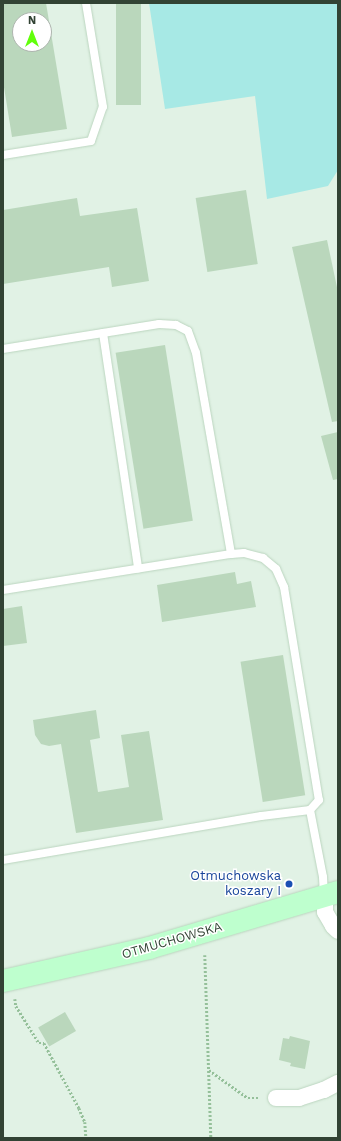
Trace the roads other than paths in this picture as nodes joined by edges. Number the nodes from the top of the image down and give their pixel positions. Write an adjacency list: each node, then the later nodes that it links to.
1 (86, 3): 2 (lane)
2 (3, 155)
3 (103, 333): 4 (lane); 5 (lane); 6 (lane)
4 (3, 349)
5 (231, 554): 6 (lane); 8 (lane)
6 (138, 568): 7 (lane)
7 (3, 590)
8 (310, 810): 9 (lane); 10 (lane)
9 (3, 860)
10 (331, 894): 11 (street); 12 (main road, OTMUCHOWSKA)
11 (338, 930)
12 (6, 980)
13 (338, 1083): 14 (street)
14 (276, 1098)

